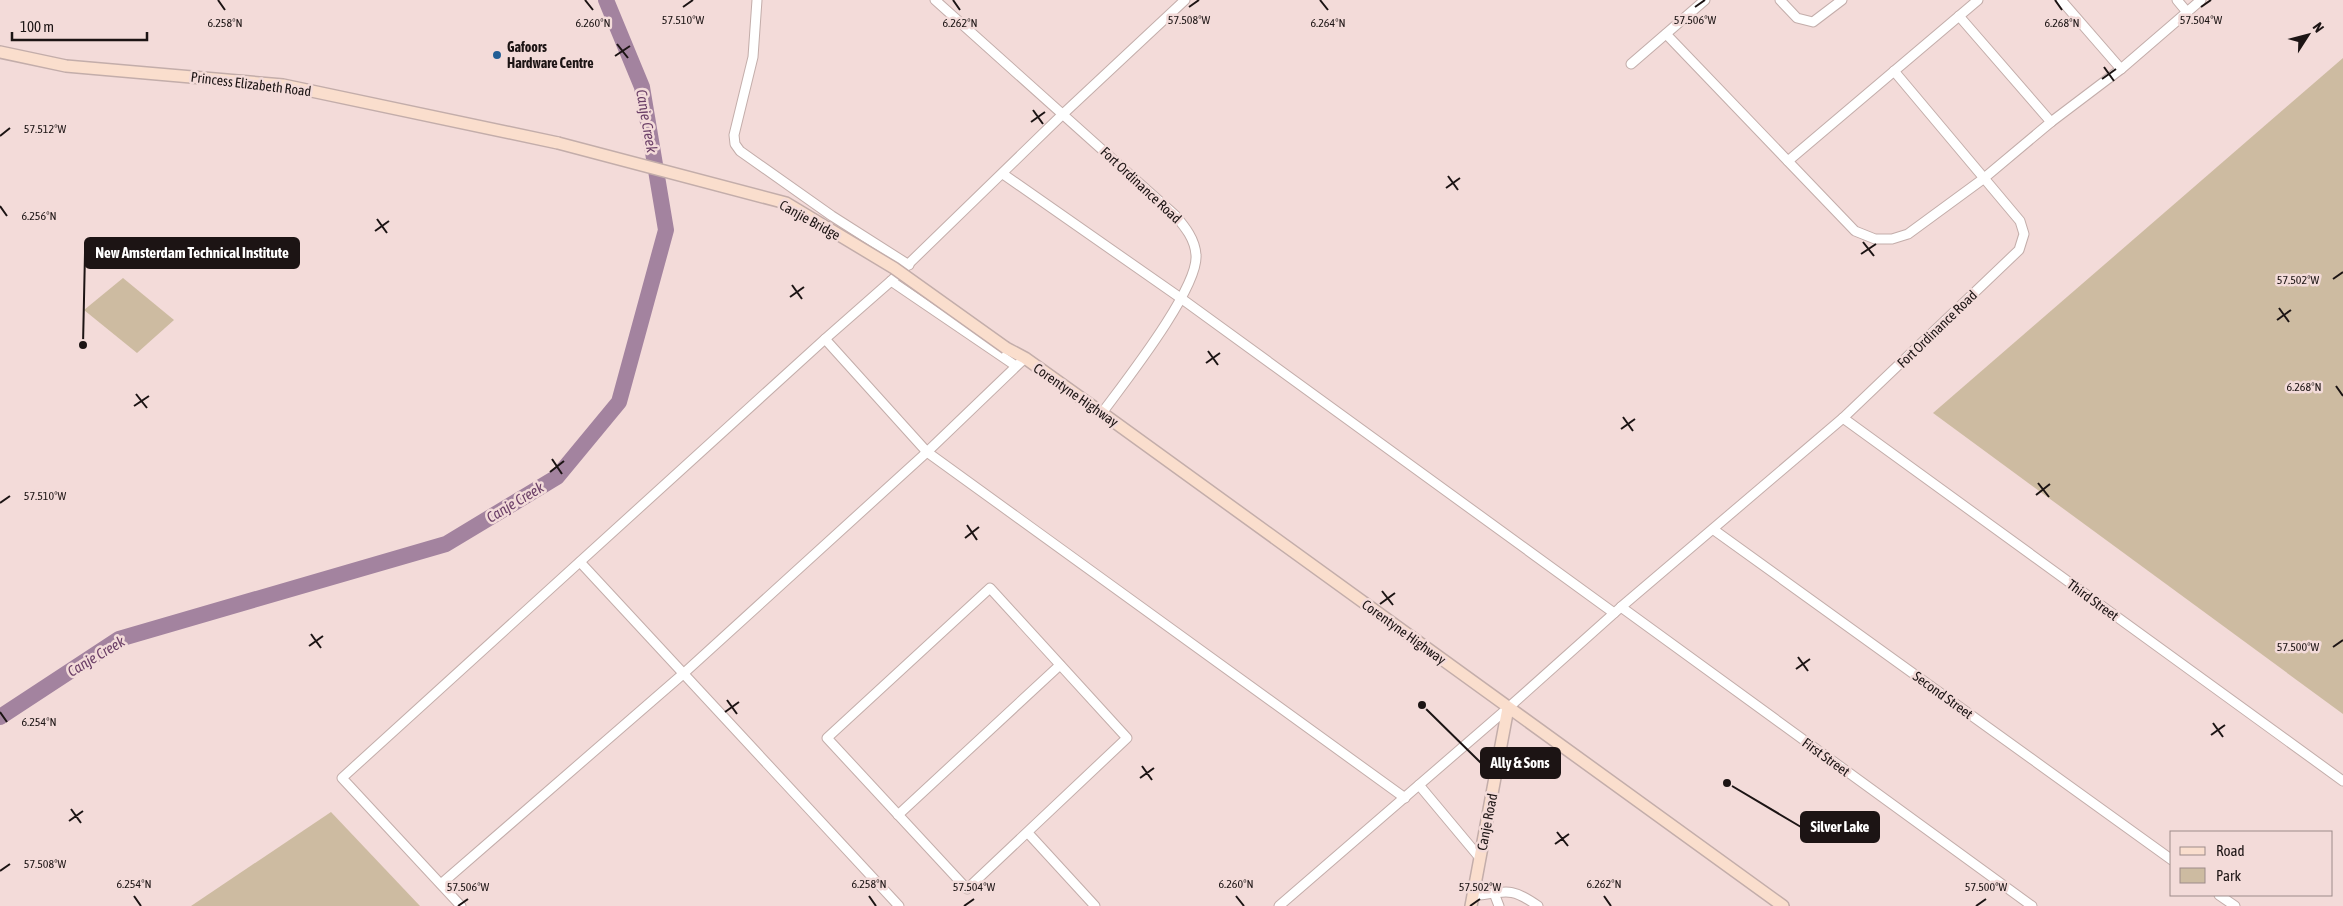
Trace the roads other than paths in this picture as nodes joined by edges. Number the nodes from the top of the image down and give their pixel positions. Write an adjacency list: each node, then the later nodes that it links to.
1 (757, 0): 24 (street)
2 (935, 0): 18 (street, Fort Ordinance Road)
3 (1185, 0): 18 (street)
4 (1705, 0): 13 (street)
5 (1780, 0): 6 (street)
6 (1842, 0)
7 (1978, 0): 12 (street)
8 (2061, 0): 16 (street)
9 (2177, 0): 11 (street)
10 (2201, 0): 11 (street)
11 (2187, 12): 16 (street)
12 (1959, 16): 17 (street); 19 (street)
13 (1666, 34): 15 (street); 21 (street)
14 (0, 52): 20 (main road, Princess Elizabeth Road)
15 (1631, 64)
16 (2121, 69): 19 (street)
17 (1894, 71): 21 (street); 23 (street)
18 (1063, 114): 22 (street); 26 (street, Fort Ordinance Road)
19 (2051, 122): 23 (street)
20 (558, 143): 28 (main road, Canjie Bridge, bridge)
21 (1788, 161): 23 (street)
22 (1003, 174): 24 (street); 26 (street, First Street)
23 (1983, 179): 30 (street, Fort Ordinance Road)
24 (909, 265): 25 (street)
25 (891, 282): 27 (street); 28 (street)
26 (1182, 299): 29 (street, Fort Ordinance Road); 34 (street, First Street)
27 (824, 339): 31 (street); 33 (street)
28 (1020, 362): 29 (main road, Corentyne Highway); 31 (street)
29 (1102, 413): 37 (main road, Corentyne Highway)
30 (1843, 418): 32 (street, Fort Ordinance Road); 38 (street, Third Street)
31 (927, 452): 36 (street); 40 (street)
32 (1714, 530): 34 (street, Fort Ordinance Road); 44 (street, Second Street)
33 (580, 562): 36 (street); 45 (street)
34 (1618, 610): 37 (street, Fort Ordinance Road); 56 (street, First Street)
35 (1060, 664): 41 (street); 41 (street); 42 (street)
36 (683, 674): 45 (street); 50 (street)
37 (1508, 708): 39 (street, Fort Ordinance Road); 43 (main road, Canje Road); 55 (main road, Corentyne Highway)
38 (2343, 781)
39 (1419, 786): 40 (street, Fort Ordinance Road); 43 (street)
40 (1405, 798): 52 (street, Fort Ordinance Road)
41 (898, 815): 42 (street)
42 (1028, 833): 51 (street)
43 (1480, 858): 48 (main road, Canje Road)
44 (2170, 859)
45 (440, 884): 49 (street)
46 (1494, 893): 48 (street); 53 (street); 54 (street)
47 (2220, 896): 57 (street)
48 (1472, 901)
49 (461, 906)
50 (899, 906)
51 (1094, 906)
52 (1279, 906)
53 (1499, 906)
54 (1538, 906)
55 (1783, 906)
56 (2032, 906)
57 (2235, 906)

